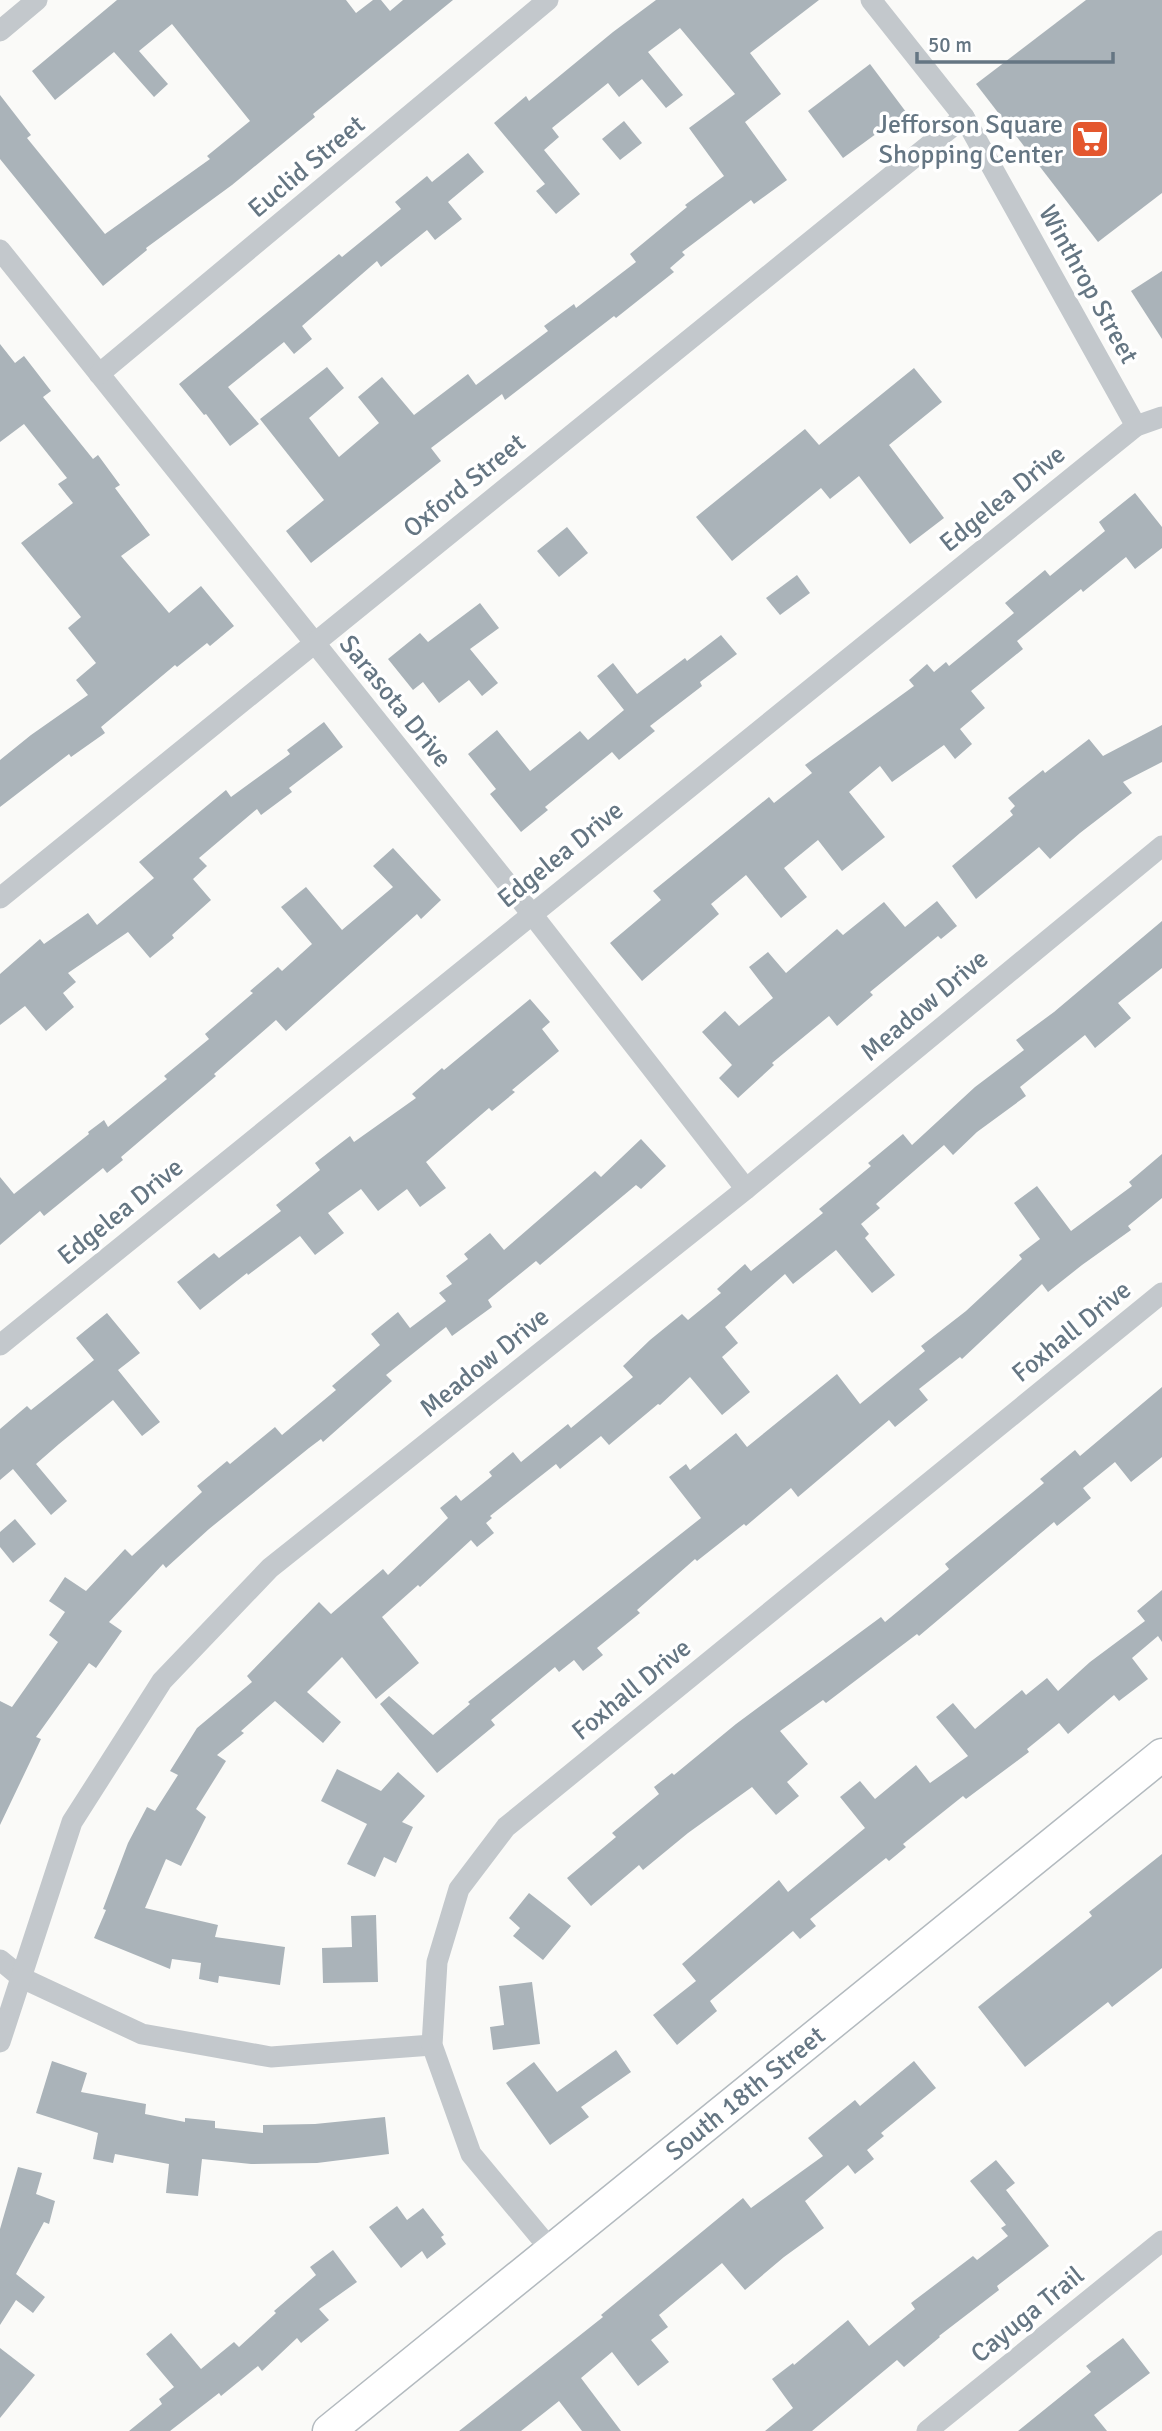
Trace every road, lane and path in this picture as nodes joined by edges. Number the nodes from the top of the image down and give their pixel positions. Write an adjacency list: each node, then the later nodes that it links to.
1 (37, 0): 4 (street)
2 (548, 0): 7 (street, Euclid Street)
3 (871, 0): 5 (street, Winthrop Street)
4 (0, 31)
5 (964, 117): 9 (street, Winthrop Street); 10 (street, Oxford Street)
6 (0, 250): 7 (street, Sarasota Drive)
7 (99, 374): 10 (street, Sarasota Drive)
8 (1162, 417): 9 (street, Edgelea Drive)
9 (1136, 425): 13 (street, Edgelea Drive)
10 (313, 642): 12 (street, Oxford Street); 13 (street, Sarasota Drive)
11 (1162, 846): 14 (street, Meadow Drive)
12 (0, 898)
13 (531, 913): 14 (street, Sarasota Drive); 16 (street, Edgelea Drive)
14 (746, 1189): 19 (street, Meadow Drive)
15 (1162, 1293): 21 (street, Foxhall Drive)
16 (0, 1345)
17 (1162, 1755): 23 (main road, South 18th Street)
18 (0, 1960): 19 (street)
19 (22, 1978): 20 (street, Meadow Drive); 21 (street)
20 (0, 2042)
21 (432, 2045): 23 (street, Foxhall Drive)
22 (1162, 2241): 25 (street, Cayuga Trail)
23 (551, 2250): 24 (main road, South 18th Street)
24 (329, 2431)
25 (927, 2431)

